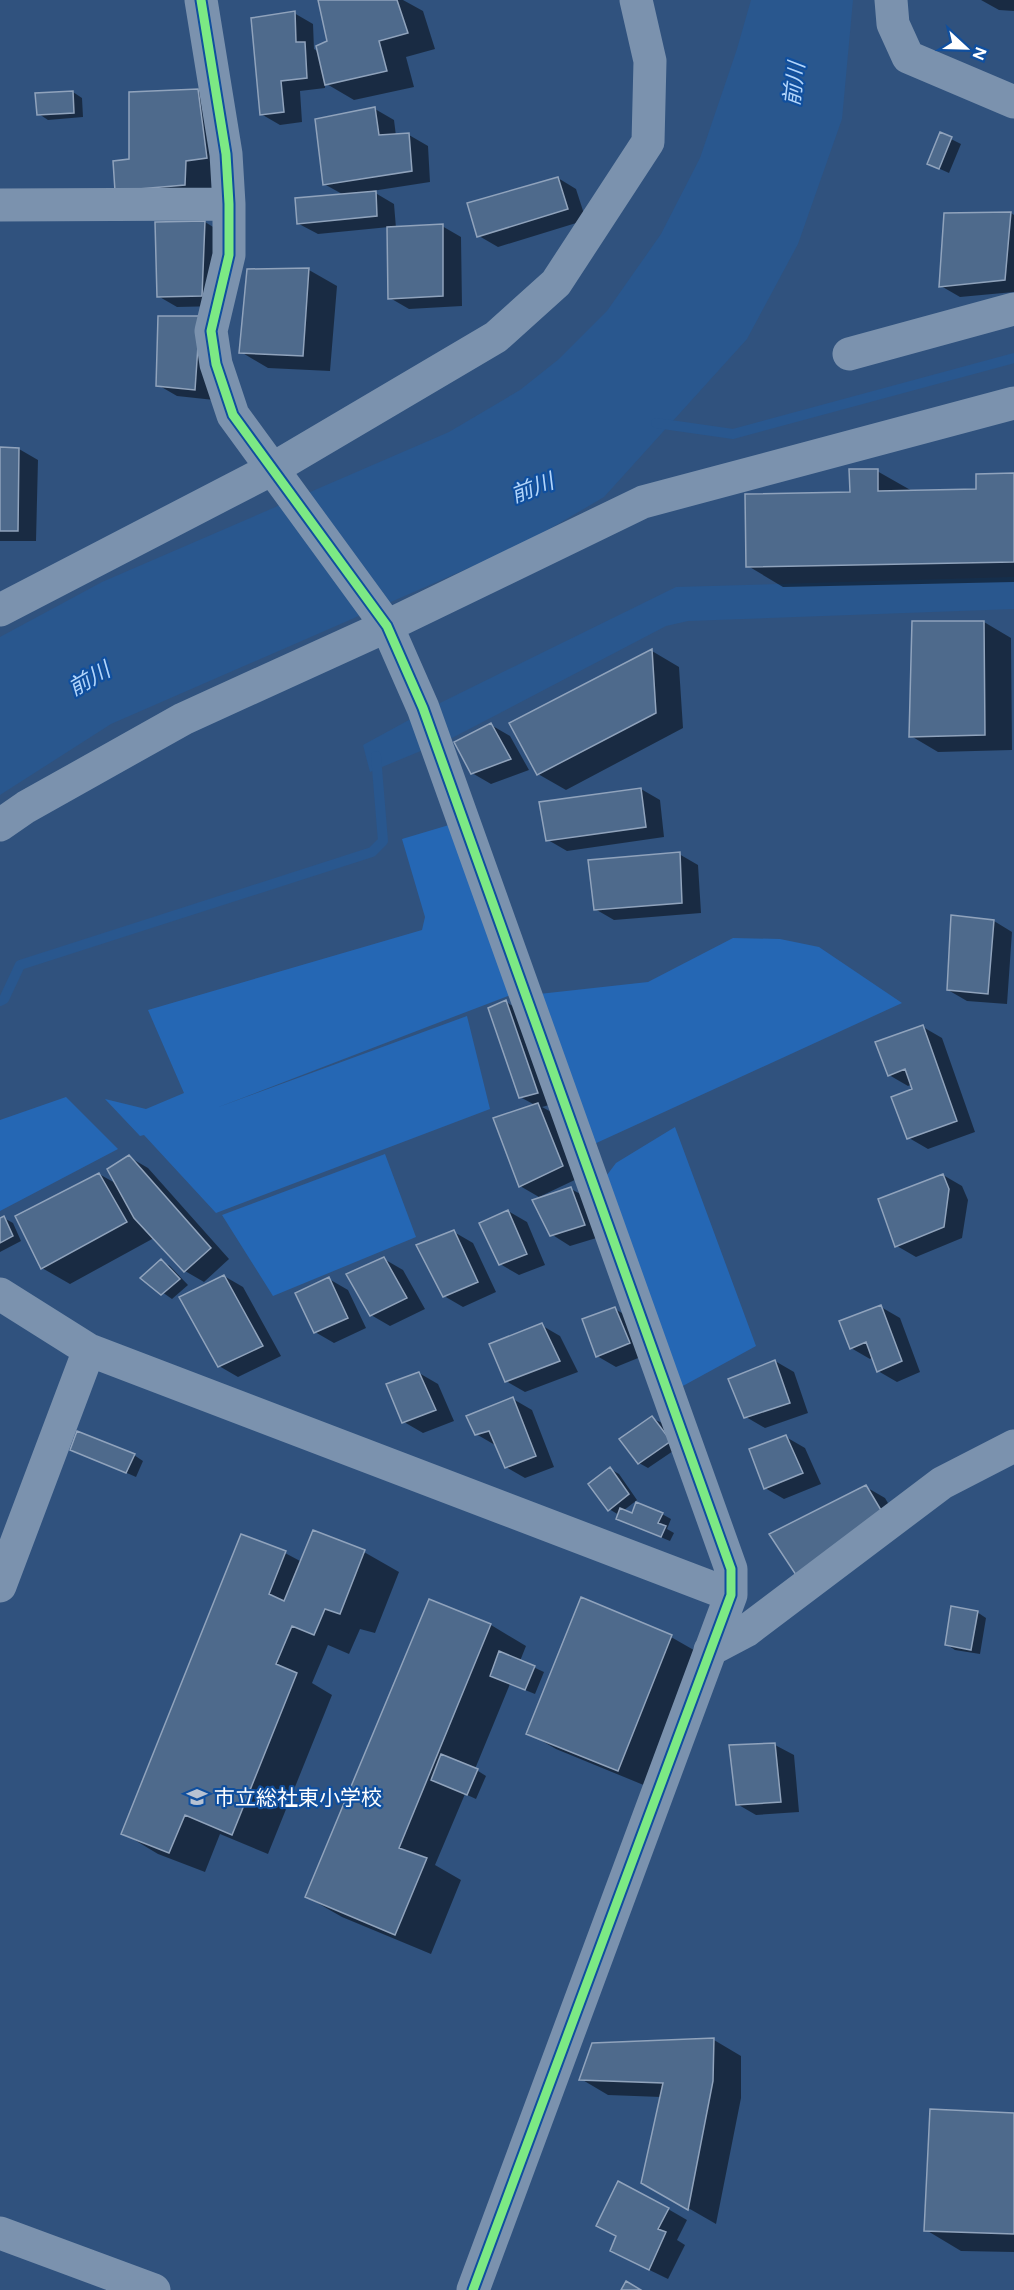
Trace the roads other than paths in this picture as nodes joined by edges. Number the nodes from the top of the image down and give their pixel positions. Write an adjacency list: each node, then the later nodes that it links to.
1 (201, 0): 5 (street)
2 (636, 0): 10 (street)
3 (891, 0): 4 (street)
4 (1014, 102)
5 (229, 204): 6 (street); 10 (street)
6 (0, 205)
7 (1014, 309): 8 (street)
8 (849, 354)
9 (1014, 403): 12 (street)
10 (279, 477): 11 (street); 12 (street)
11 (0, 610)
12 (384, 621): 13 (street); 18 (street)
13 (0, 825)
14 (0, 1294): 15 (street)
15 (89, 1350): 17 (street); 18 (street)
16 (1014, 1446): 19 (street)
17 (0, 1586)
18 (730, 1595): 19 (street)
19 (710, 1650): 22 (street)
20 (0, 2233): 21 (street)
21 (149, 2289)
22 (473, 2290)

